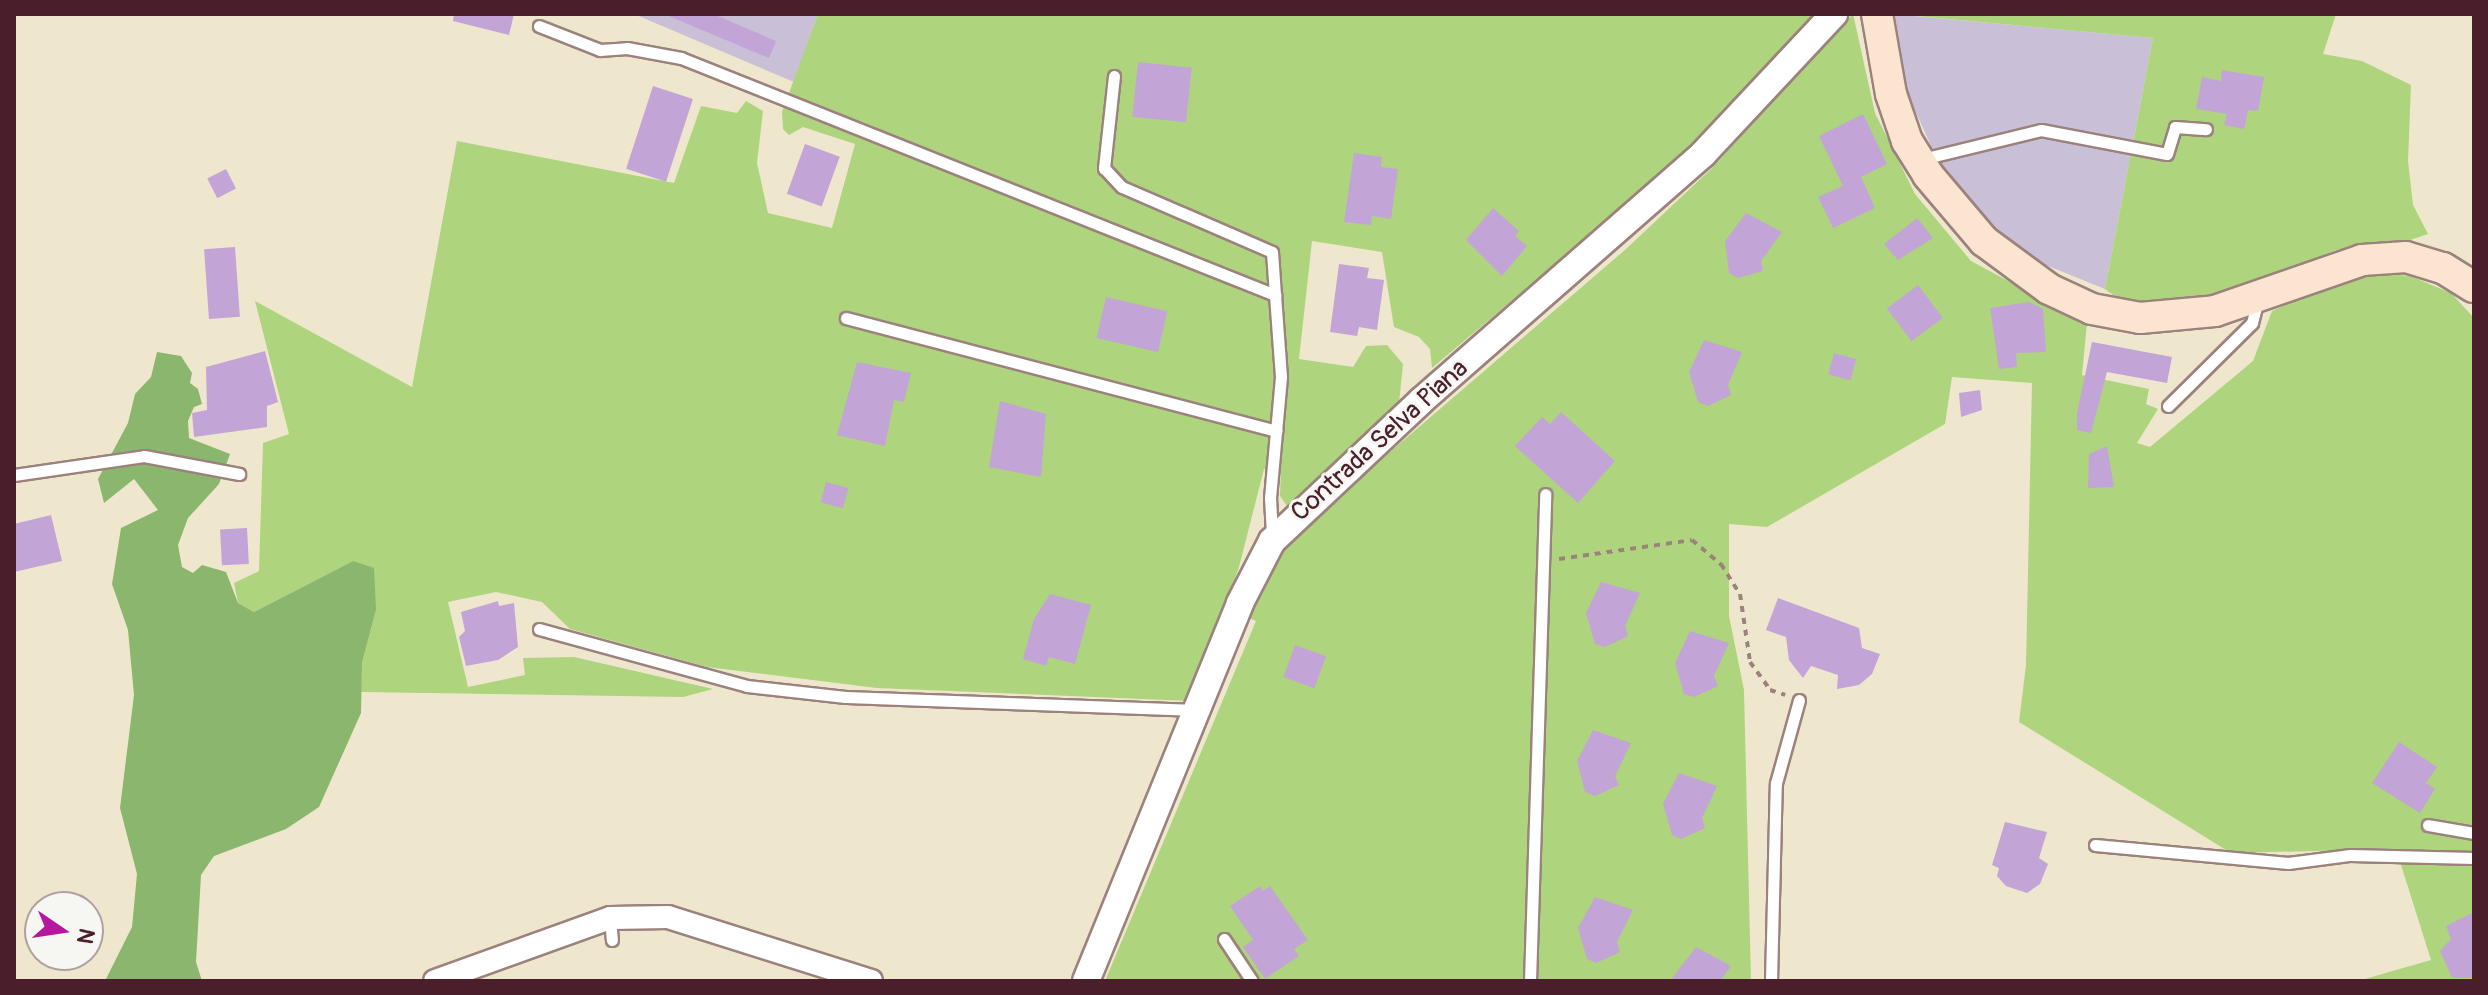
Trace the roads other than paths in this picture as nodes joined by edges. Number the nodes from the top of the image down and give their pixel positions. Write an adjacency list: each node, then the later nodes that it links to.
1 (1834, 14): 16 (street, Contrada Selva Piana)
2 (1877, 14): 6 (main road)
3 (539, 26): 8 (lane)
4 (1114, 76): 8 (lane)
5 (2206, 129): 6 (lane)
6 (1918, 160): 9 (main road)
7 (2474, 287): 9 (main road)
8 (1275, 295): 12 (lane)
9 (2259, 295): 11 (lane)
10 (846, 318): 12 (lane)
11 (2168, 406)
12 (1276, 431): 16 (lane)
13 (239, 474): 14 (lane)
14 (14, 475)
15 (1545, 494): 29 (lane)
16 (1272, 541): 19 (street, Contrada Selva Piana)
17 (539, 629): 19 (lane)
18 (1799, 700): 30 (lane)
19 (1199, 710): 27 (street, Contrada Selva Piana)
20 (2428, 825): 21 (lane)
21 (2474, 833)
22 (2095, 845): 23 (lane)
23 (2474, 858)
24 (1224, 939): 28 (lane)
25 (435, 981): 26 (street)
26 (871, 981)
27 (1086, 981)
28 (1252, 981)
29 (1530, 981)
30 (1771, 981)

